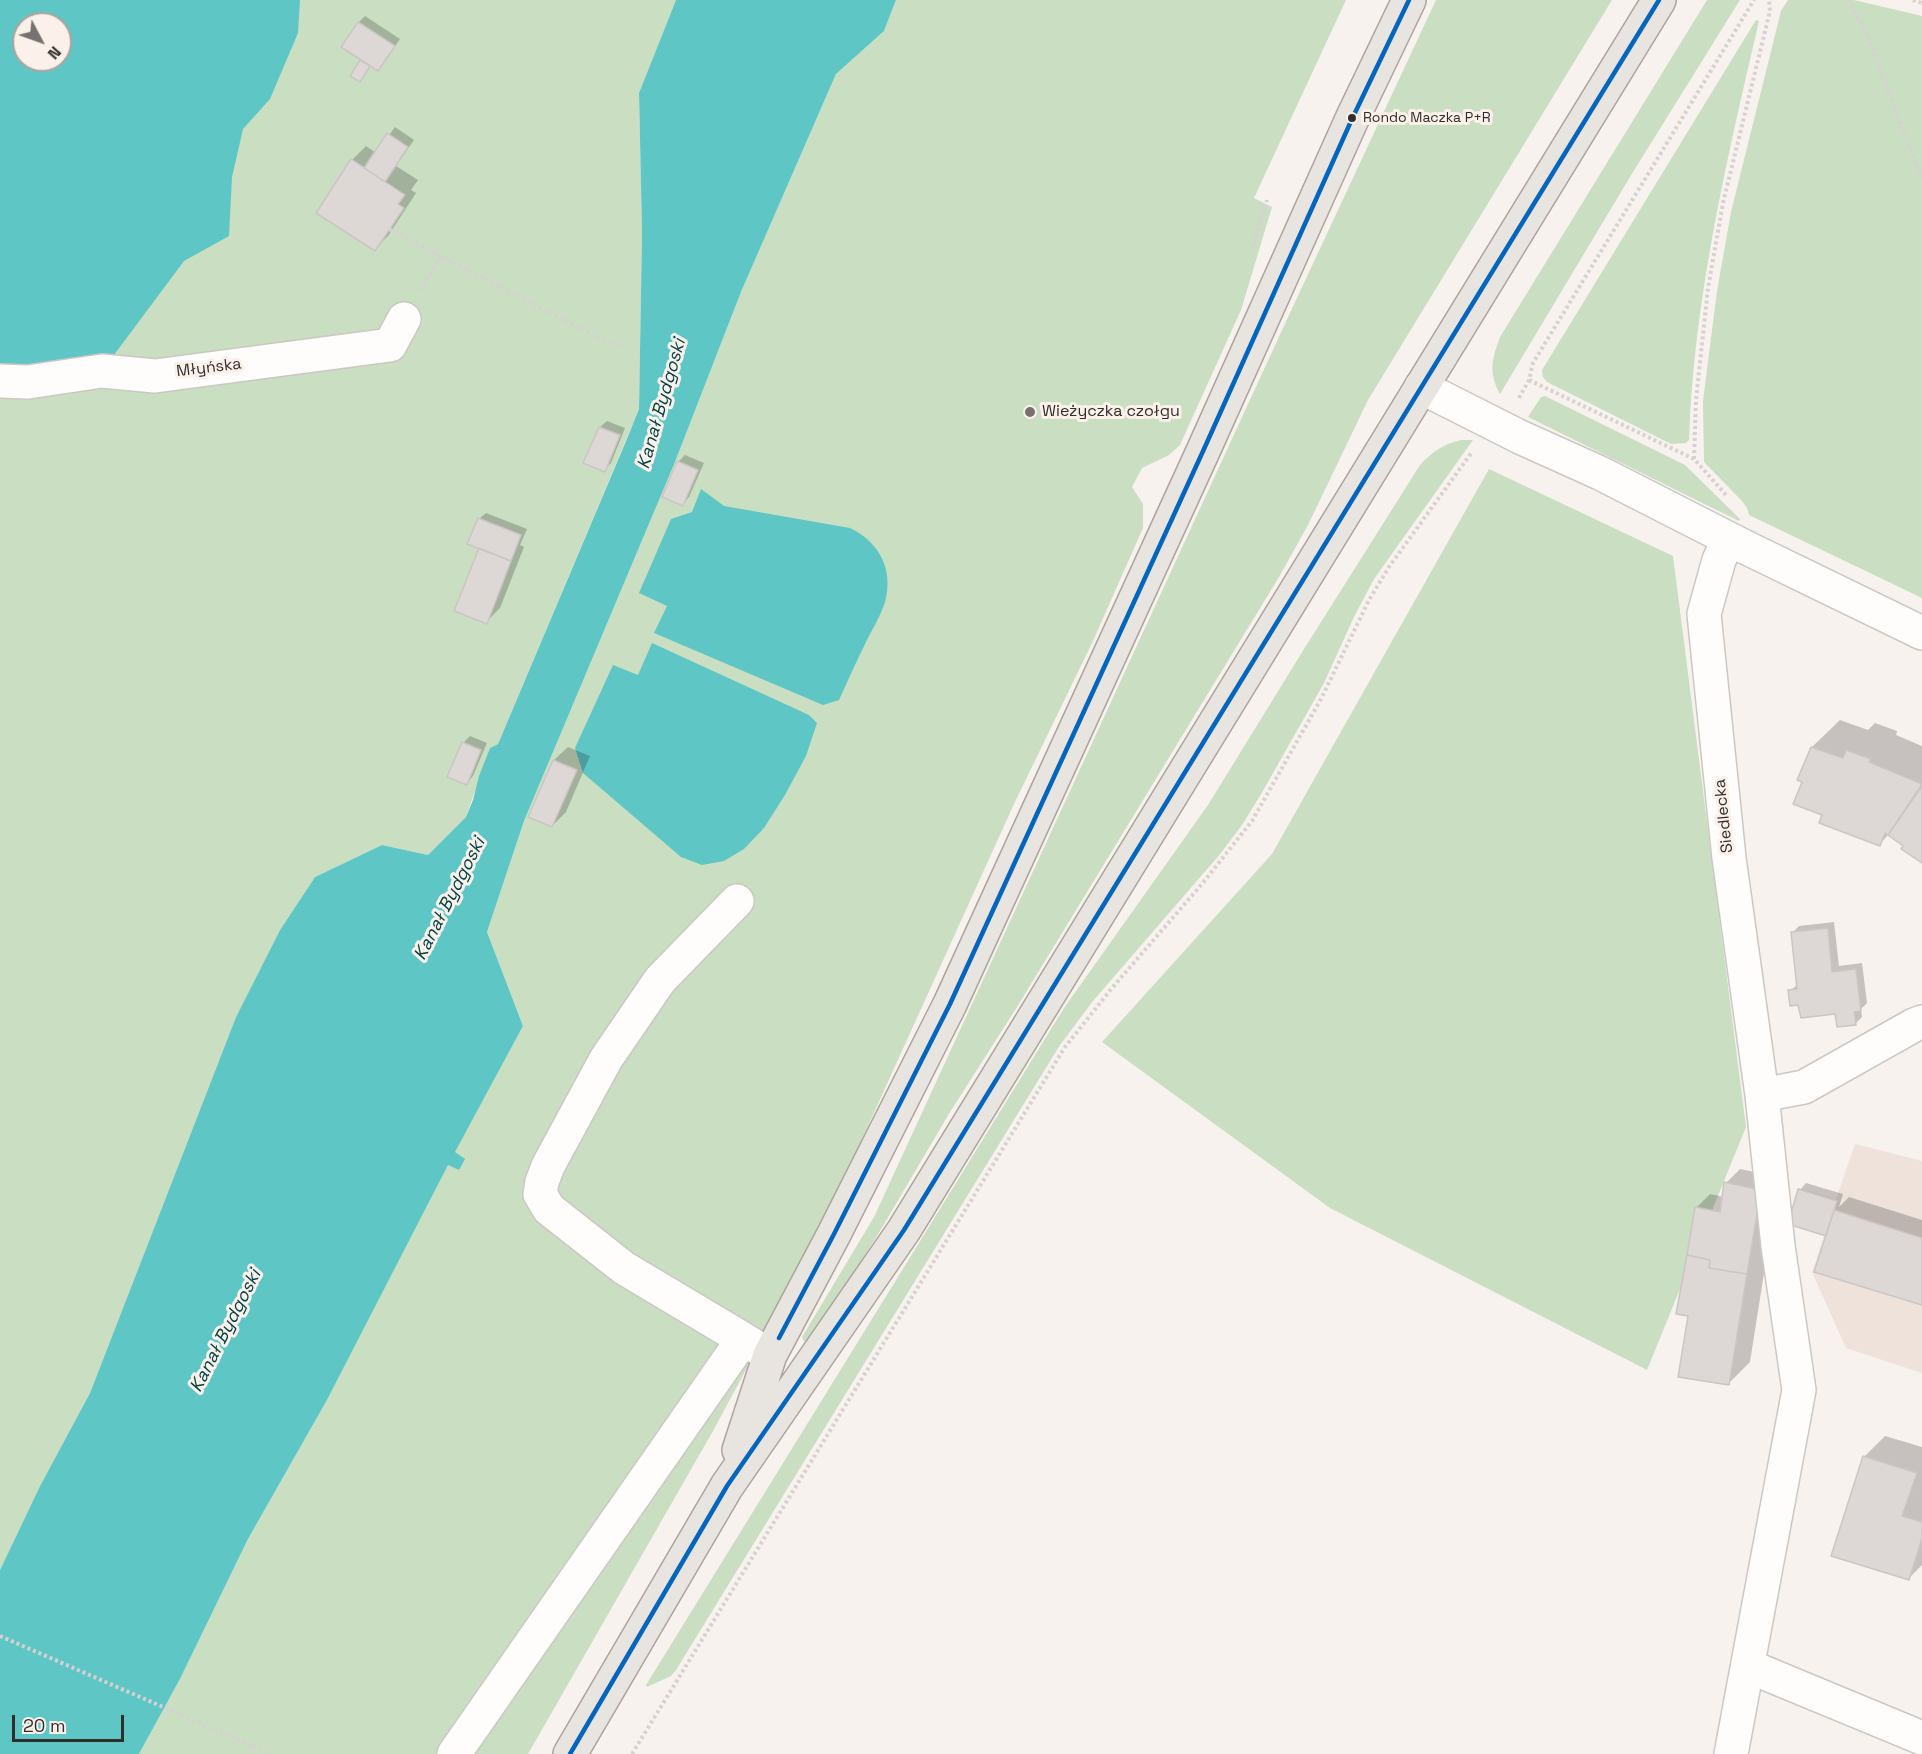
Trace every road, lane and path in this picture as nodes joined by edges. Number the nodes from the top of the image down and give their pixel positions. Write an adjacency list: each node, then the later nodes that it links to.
1 (1409, 0): 25 (main road)
2 (1659, 0): 15 (main road)
3 (1754, 0): 13 (path)
4 (1769, 0): 18 (path)
5 (1848, 0): 8 (path)
6 (1913, 0): 7 (path)
7 (1922, 3)
8 (1922, 178)
9 (389, 229): 10 (path)
10 (440, 256): 11 (path); 12 (path)
11 (404, 320): 14 (street, Młyńska)
12 (627, 348)
13 (1529, 380): 16 (path); 18 (path)
14 (0, 381)
15 (1421, 387): 20 (street); 26 (main road)
16 (1518, 399)
17 (1473, 451): 33 (path)
18 (1694, 459): 19 (path)
19 (1730, 499)
20 (1729, 539): 21 (street); 24 (street, Siedlecka)
21 (1922, 633)
22 (737, 902): 25 (street)
23 (1922, 1022): 24 (street)
24 (1762, 1095): 28 (street, Siedlecka)
25 (757, 1347): 26 (main road); 31 (street)
26 (728, 1486): 32 (main road)
27 (0, 1636): 30 (path)
28 (1748, 1666): 29 (street); 34 (street, Siedlecka)
29 (1922, 1738)
30 (271, 1754)
31 (454, 1754)
32 (570, 1754)
33 (632, 1754)
34 (1731, 1754)

